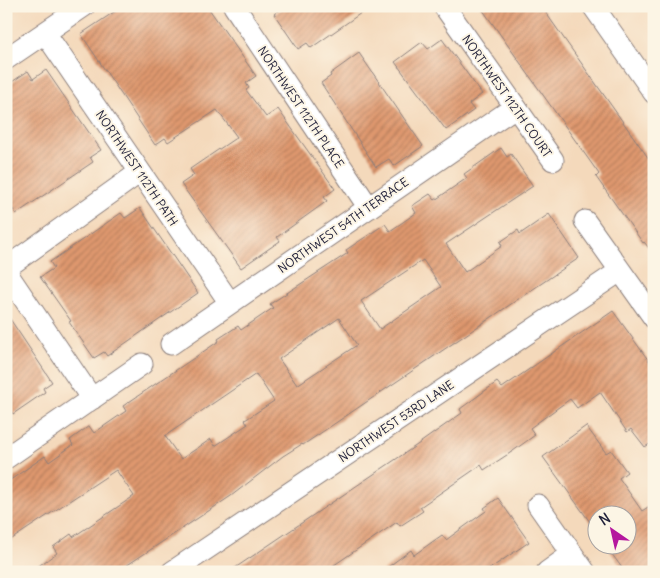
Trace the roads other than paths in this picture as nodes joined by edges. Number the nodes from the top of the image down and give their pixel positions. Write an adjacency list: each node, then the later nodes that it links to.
1 (84, 6): 5 (street)
2 (234, 6): 11 (street, NORTHWEST 112TH PLACE)
3 (444, 6): 8 (street, NORTHWEST 112TH COURT)
4 (593, 6): 7 (street)
5 (45, 33): 6 (street); 10 (street, NORTHWEST 112TH PATH)
6 (6, 59)
7 (654, 93)
8 (515, 107): 9 (street, NORTHWEST 112TH COURT); 11 (street, NORTHWEST 54TH TERRACE)
9 (553, 160)
10 (140, 172): 13 (street); 16 (street, NORTHWEST 112TH PATH)
11 (368, 208): 16 (street, NORTHWEST 54TH TERRACE)
12 (585, 221): 14 (street)
13 (6, 268)
14 (620, 271): 17 (street); 24 (street, NORTHWEST 53RD LANE)
15 (6, 272): 20 (street)
16 (230, 303): 18 (street, NORTHWEST 54TH TERRACE)
17 (654, 318)
18 (171, 344)
19 (142, 364): 20 (street)
20 (92, 399): 21 (street)
21 (6, 458)
22 (538, 505): 23 (street)
23 (572, 554): 25 (street); 26 (street)
24 (172, 572)
25 (547, 572)
26 (585, 572)

